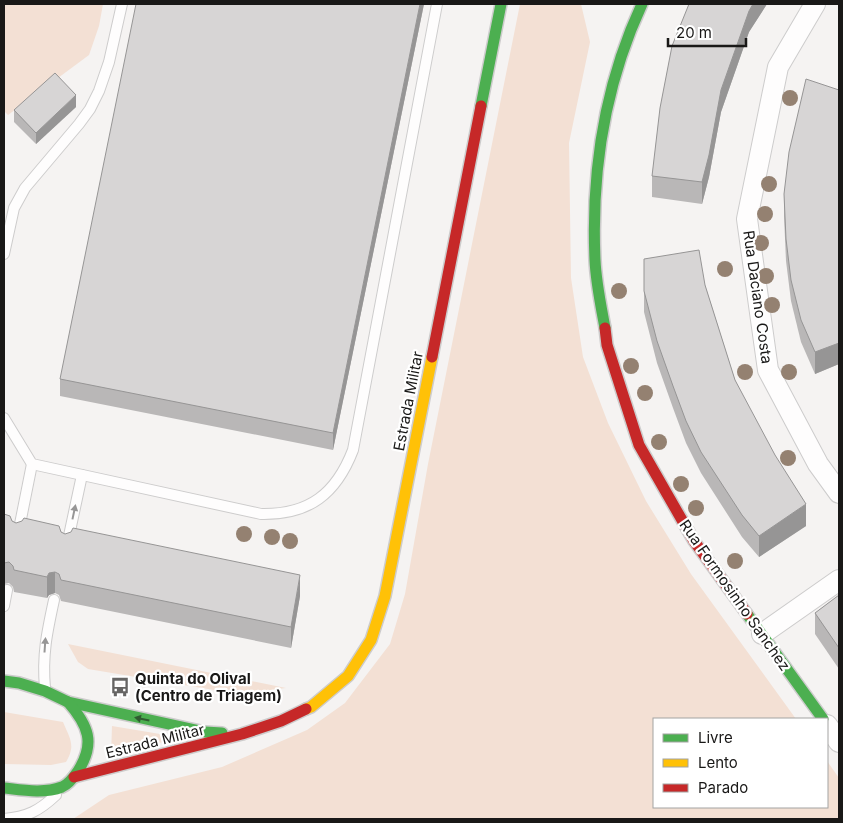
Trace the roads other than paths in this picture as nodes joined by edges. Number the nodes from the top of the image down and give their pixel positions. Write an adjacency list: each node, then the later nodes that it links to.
1 (122, 4): 6 (lane)
2 (438, 4): 9 (lane)
3 (501, 4): 23 (street, Estrada Militar)
4 (642, 4): 17 (street, Rua Formosinho Sanchez)
5 (815, 4): 10 (street, Rua Daciano Costa)
6 (4, 254)
7 (4, 418): 8 (lane)
8 (32, 464): 9 (lane); 11 (lane)
9 (82, 474): 12 (lane, one-way to 9)
10 (839, 494)
11 (17, 538)
12 (66, 549)
13 (839, 580): 17 (street)
14 (7, 590): 16 (lane)
15 (54, 600): 19 (lane, one-way to 15)
16 (4, 606)
17 (762, 634): 21 (street, Rua Formosinho Sanchez)
18 (4, 681): 19 (street, Estrada Militar)
19 (45, 691): 20 (street, Estrada Militar)
20 (68, 702): 23 (street, Estrada Militar, one-way to 20); 25 (street, Estrada Militar)
21 (822, 718)
22 (828, 726): 24 (street)
23 (242, 734): 25 (street, Estrada Militar)
24 (839, 742)
25 (74, 777): 26 (street, Estrada Militar)
26 (64, 787): 27 (street); 28 (lane)
27 (4, 788)
28 (4, 819)

